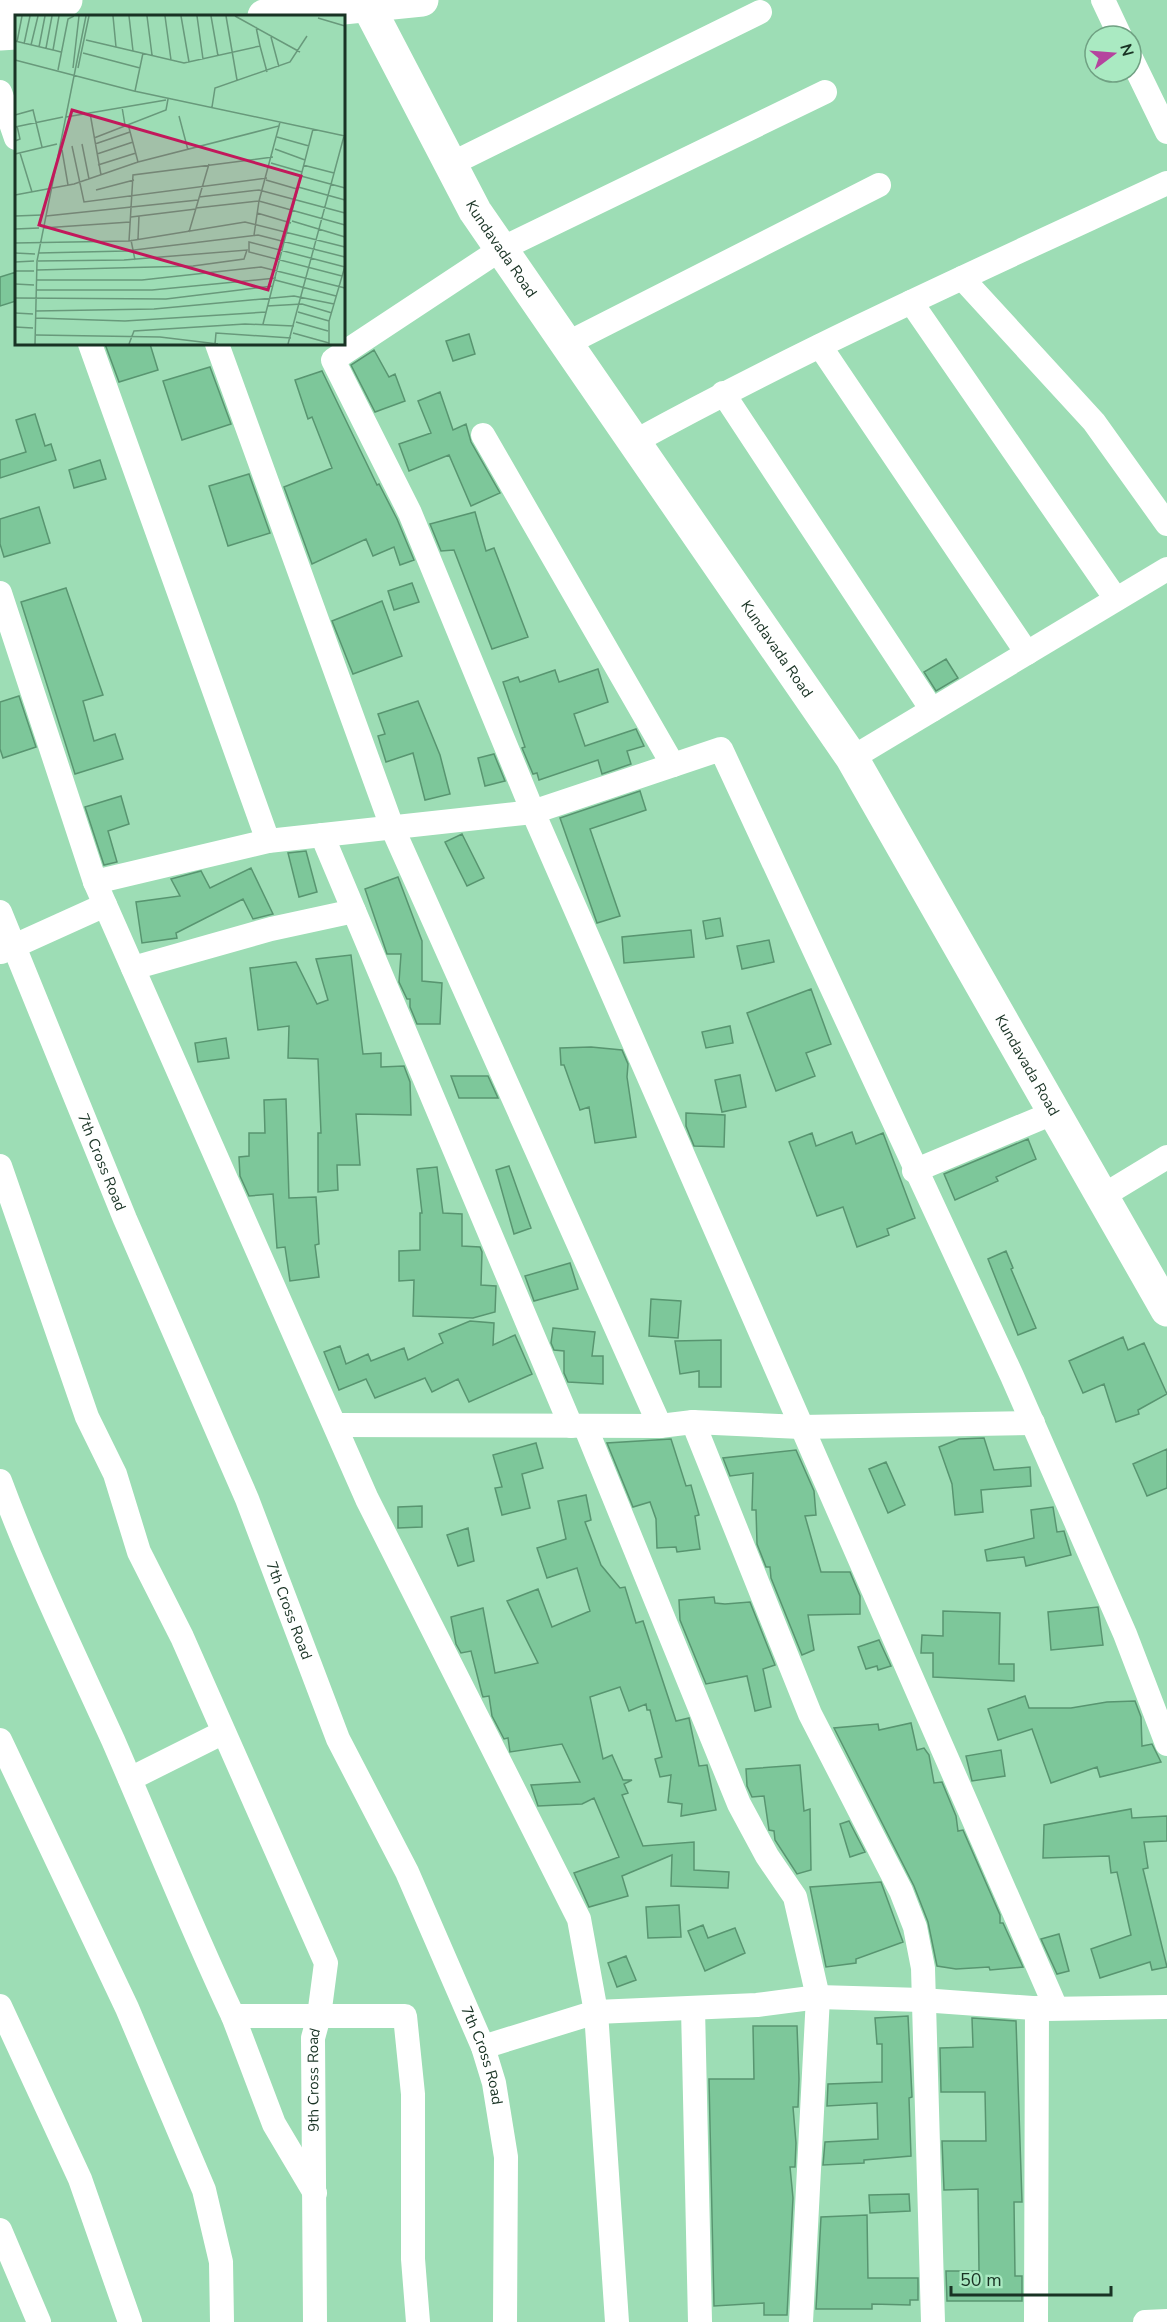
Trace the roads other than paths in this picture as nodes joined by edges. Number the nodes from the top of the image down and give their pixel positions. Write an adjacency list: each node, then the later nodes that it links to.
1 (66, 0): 5 (street)
2 (422, 0): 4 (street)
3 (1103, 0): 8 (street)
4 (366, 3): 7 (street); 16 (street, Kundavada Road)
5 (0, 4)
6 (760, 12): 16 (street)
7 (272, 15)
8 (1114, 24)
9 (15, 33): 10 (street)
10 (0, 34)
11 (1143, 83): 14 (street)
12 (0, 92): 15 (street)
13 (825, 92): 19 (street)
14 (1167, 132)
15 (15, 135)
16 (451, 164): 19 (street, Kundavada Road)
17 (1167, 183): 20 (street)
18 (879, 185): 22 (street)
19 (501, 249): 22 (street, Kundavada Road); 37 (street)
20 (962, 278): 21 (street); 29 (street)
21 (911, 302): 25 (street); 32 (street)
22 (566, 344): 28 (street, Kundavada Road)
23 (90, 345): 40 (street)
24 (217, 345): 38 (street)
25 (820, 346): 26 (street); 33 (street)
26 (723, 393): 28 (street); 34 (street)
27 (483, 435): 36 (street)
28 (634, 442): 35 (street, Kundavada Road)
29 (1167, 524)
30 (1167, 569): 32 (street)
31 (0, 593): 41 (street)
32 (1116, 599): 33 (street)
33 (1026, 653): 34 (street)
34 (932, 710): 35 (street)
35 (852, 758): 47 (street, Kundavada Road)
36 (673, 765): 37 (street); 50 (street)
37 (533, 812): 38 (street); 58 (street)
38 (392, 827): 39 (street); 57 (street)
39 (322, 835): 40 (street); 43 (street)
40 (268, 841): 41 (street)
41 (95, 882): 42 (street)
42 (105, 905): 45 (street); 46 (street)
43 (354, 911): 46 (street); 56 (street)
44 (0, 912): 45 (street, 7th Cross Road)
45 (7, 949): 73 (street, 7th Cross Road)
46 (133, 968): 55 (street)
47 (1053, 1113): 50 (street); 51 (street, Kundavada Road)
48 (1167, 1157): 51 (street)
49 (0, 1166): 60 (street)
50 (914, 1171): 54 (street)
51 (1101, 1197): 52 (street, Kundavada Road)
52 (1167, 1310)
53 (693, 1422): 57 (street); 58 (street); 65 (street)
54 (1033, 1423): 58 (street); 62 (street)
55 (337, 1425): 56 (street); 70 (street)
56 (578, 1426): 57 (street); 64 (street)
57 (660, 1426)
58 (801, 1427): 69 (street)
59 (0, 1481): 63 (street)
60 (222, 1733): 63 (street); 72 (street)
61 (0, 1740): 79 (street)
62 (1167, 1744)
63 (130, 1779): 71 (street)
64 (818, 1997): 65 (street); 68 (street); 85 (street)
65 (922, 2000): 69 (street); 86 (street)
66 (0, 2006): 78 (street)
67 (1167, 2007): 69 (street)
68 (693, 2008): 70 (street); 84 (street)
69 (1046, 2008): 87 (street)
70 (596, 2012): 73 (street); 83 (street)
71 (233, 2016): 72 (street); 74 (street)
72 (319, 2016): 74 (street, 9th Cross Road); 81 (street, 9th Cross Road)
73 (483, 2047): 82 (street, 7th Cross Road)
74 (315, 2193): 80 (street, 9th Cross Road)
75 (0, 2230): 77 (street)
76 (1167, 2321): 89 (street)
77 (39, 2322)
78 (130, 2322)
79 (222, 2322)
80 (315, 2322)
81 (418, 2322)
82 (505, 2322)
83 (617, 2322)
84 (700, 2322)
85 (801, 2322)
86 (933, 2322)
87 (1036, 2322)
88 (1145, 2322): 89 (street)
89 (1160, 2322)

